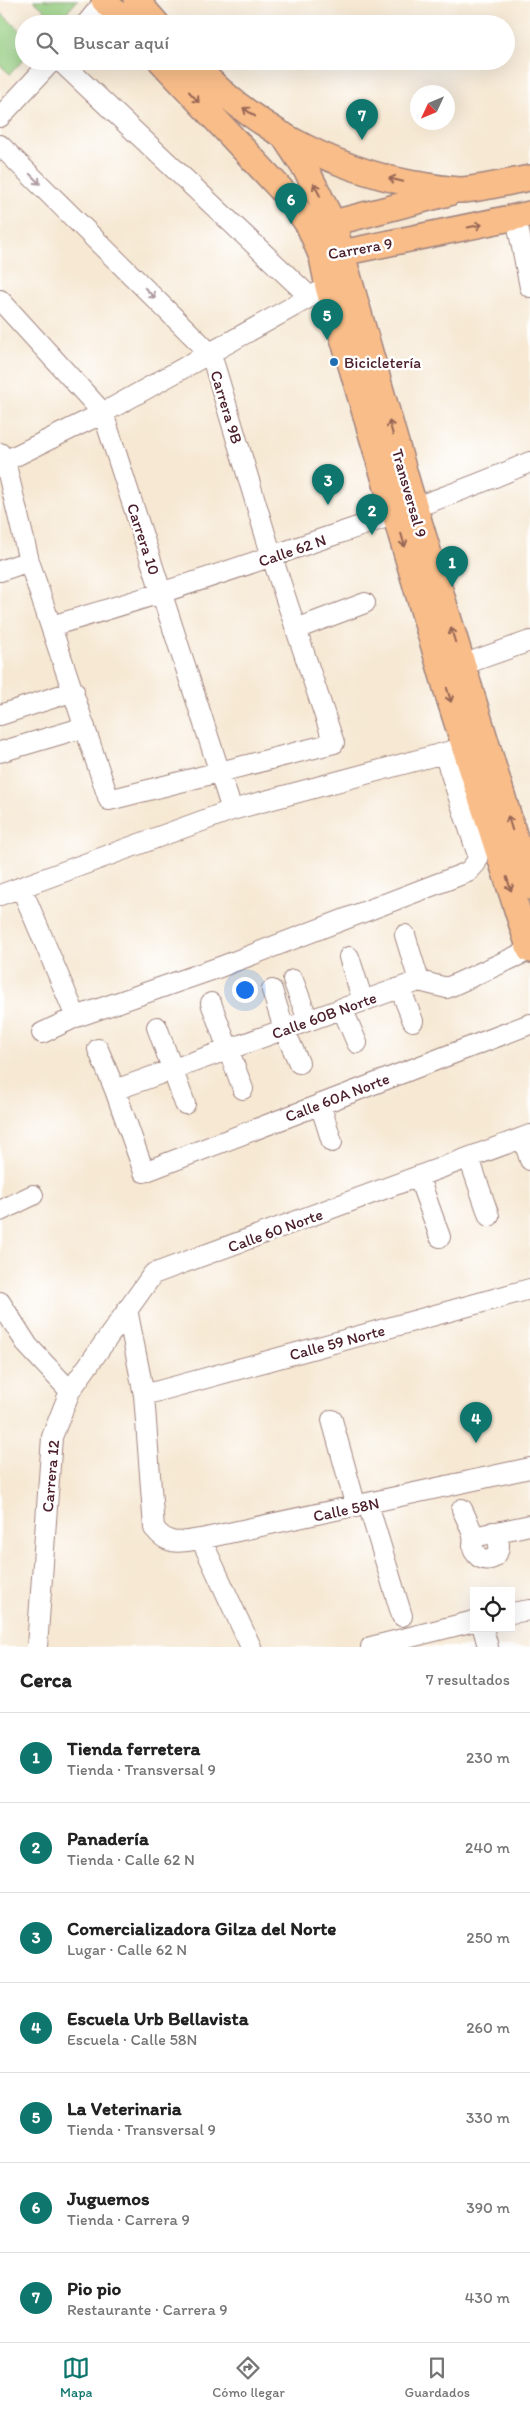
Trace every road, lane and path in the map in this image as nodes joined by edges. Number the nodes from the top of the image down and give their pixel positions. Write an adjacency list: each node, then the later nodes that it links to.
1 (105, 1): 2 (main road); 3 (street)
2 (135, 7): 4 (main road)
3 (93, 15)
4 (145, 15)
5 (44, 70): 9 (street)
6 (70, 70): 18 (street)
7 (169, 70): 16 (main road, Carrera 9, one-way to 16)
8 (200, 70): 10 (main road, one-way to 8)
9 (0, 117)
10 (283, 136): 13 (main road, one-way to 10); 15 (main road, one-way to 10)
11 (0, 145): 20 (street, Carrera 9B, one-way to 20)
12 (530, 178): 13 (main road)
13 (462, 190): 15 (main road)
14 (523, 216): 16 (main road, Carrera 9, one-way to 14); 17 (street)
15 (333, 223): 16 (main road)
16 (332, 255): 18 (main road, Transversal 9); 24 (main road, Transversal 9, one-way to 16)
17 (530, 287)
18 (319, 292): 20 (street); 24 (main road, Transversal 9)
19 (0, 300): 21 (street, Carrera 10)
20 (211, 354): 21 (street); 25 (street, Carrera 9B)
21 (103, 414): 22 (street); 28 (street, Carrera 10)
22 (2, 458): 26 (street)
23 (530, 462): 24 (street, Calle 62 N)
24 (405, 511): 25 (street, Calle 62 N); 33 (main road, Transversal 9, one-way to 24); 37 (main road, Transversal 9, one-way to 37)
25 (272, 556): 28 (street, Calle 62 N); 31 (street, Carrera 9B)
26 (29, 561): 27 (street); 30 (street)
27 (0, 571)
28 (163, 594): 30 (street, Calle 62 N); 39 (street, Carrera 10)
29 (365, 603): 31 (street)
30 (51, 626): 34 (street)
31 (296, 629): 39 (street, Carrera 9B)
32 (530, 642): 33 (street)
33 (462, 666): 41 (main road, Transversal 9, one-way to 33)
34 (74, 691): 35 (street); 36 (street)
35 (0, 715)
36 (85, 727): 38 (street); 39 (street)
37 (454, 750): 40 (street); 46 (main road, Transversal 9, one-way to 46); 55 (street)
38 (0, 752)
39 (219, 771): 40 (street, Carrera 10)
40 (232, 810): 42 (street)
41 (526, 859): 43 (main road, Transversal 9)
42 (21, 887): 44 (street); 55 (street)
43 (530, 887)
44 (0, 895)
45 (405, 935): 49 (street)
46 (530, 950): 49 (street)
47 (349, 958): 52 (street)
48 (293, 980): 56 (street)
49 (419, 981): 50 (street, Calle 60B Norte)
50 (400, 988): 52 (street, Calle 60B Norte); 57 (street)
51 (272, 990): 60 (street)
52 (363, 1001): 54 (street, Calle 60B Norte)
53 (211, 1003): 64 (street)
54 (342, 1008): 56 (street, Calle 60B Norte); 62 (street)
55 (76, 1017): 61 (street)
56 (308, 1020): 60 (street, Calle 60B Norte)
57 (413, 1020)
58 (530, 1024): 70 (street, Calle 60A Norte)
59 (157, 1028): 66 (street)
60 (284, 1029): 64 (street, Calle 60B Norte); 65 (street)
61 (42, 1033)
62 (357, 1042)
63 (98, 1049): 68 (street)
64 (228, 1049): 66 (street, Calle 60B Norte); 67 (street)
65 (299, 1063)
66 (172, 1069): 68 (street, Calle 60B Norte); 69 (street)
67 (243, 1089)
68 (116, 1090): 70 (street, Calle 60A Norte)
69 (185, 1104)
70 (320, 1104): 72 (street)
71 (526, 1136): 73 (street, Calle 60 Norte); 74 (street)
72 (332, 1142)
73 (469, 1158): 75 (street, Calle 60 Norte); 78 (street)
74 (530, 1160)
75 (419, 1178): 79 (street); 82 (street, Calle 60 Norte)
76 (33, 1195): 77 (street)
77 (0, 1211)
78 (489, 1216)
79 (440, 1237)
80 (530, 1289): 84 (street, Calle 59 Norte)
81 (0, 1302): 83 (street)
82 (128, 1309): 83 (street, Calle 60 Norte); 84 (street)
83 (70, 1391): 96 (street, Carrera 12)
84 (144, 1395): 90 (street, Calle 58N)
85 (332, 1420): 87 (street)
86 (530, 1468): 87 (street, Calle 58N)
87 (362, 1506): 90 (street, Calle 58N); 93 (street)
88 (462, 1510): 89 (street)
89 (530, 1525)
90 (201, 1539): 97 (street)
91 (530, 1610): 92 (street)
92 (515, 1612)
93 (402, 1616)
94 (470, 1622): 98 (street)
95 (484, 1632): 99 (street)
96 (38, 1647)
97 (251, 1647)
98 (370, 1647)
99 (488, 1647)

